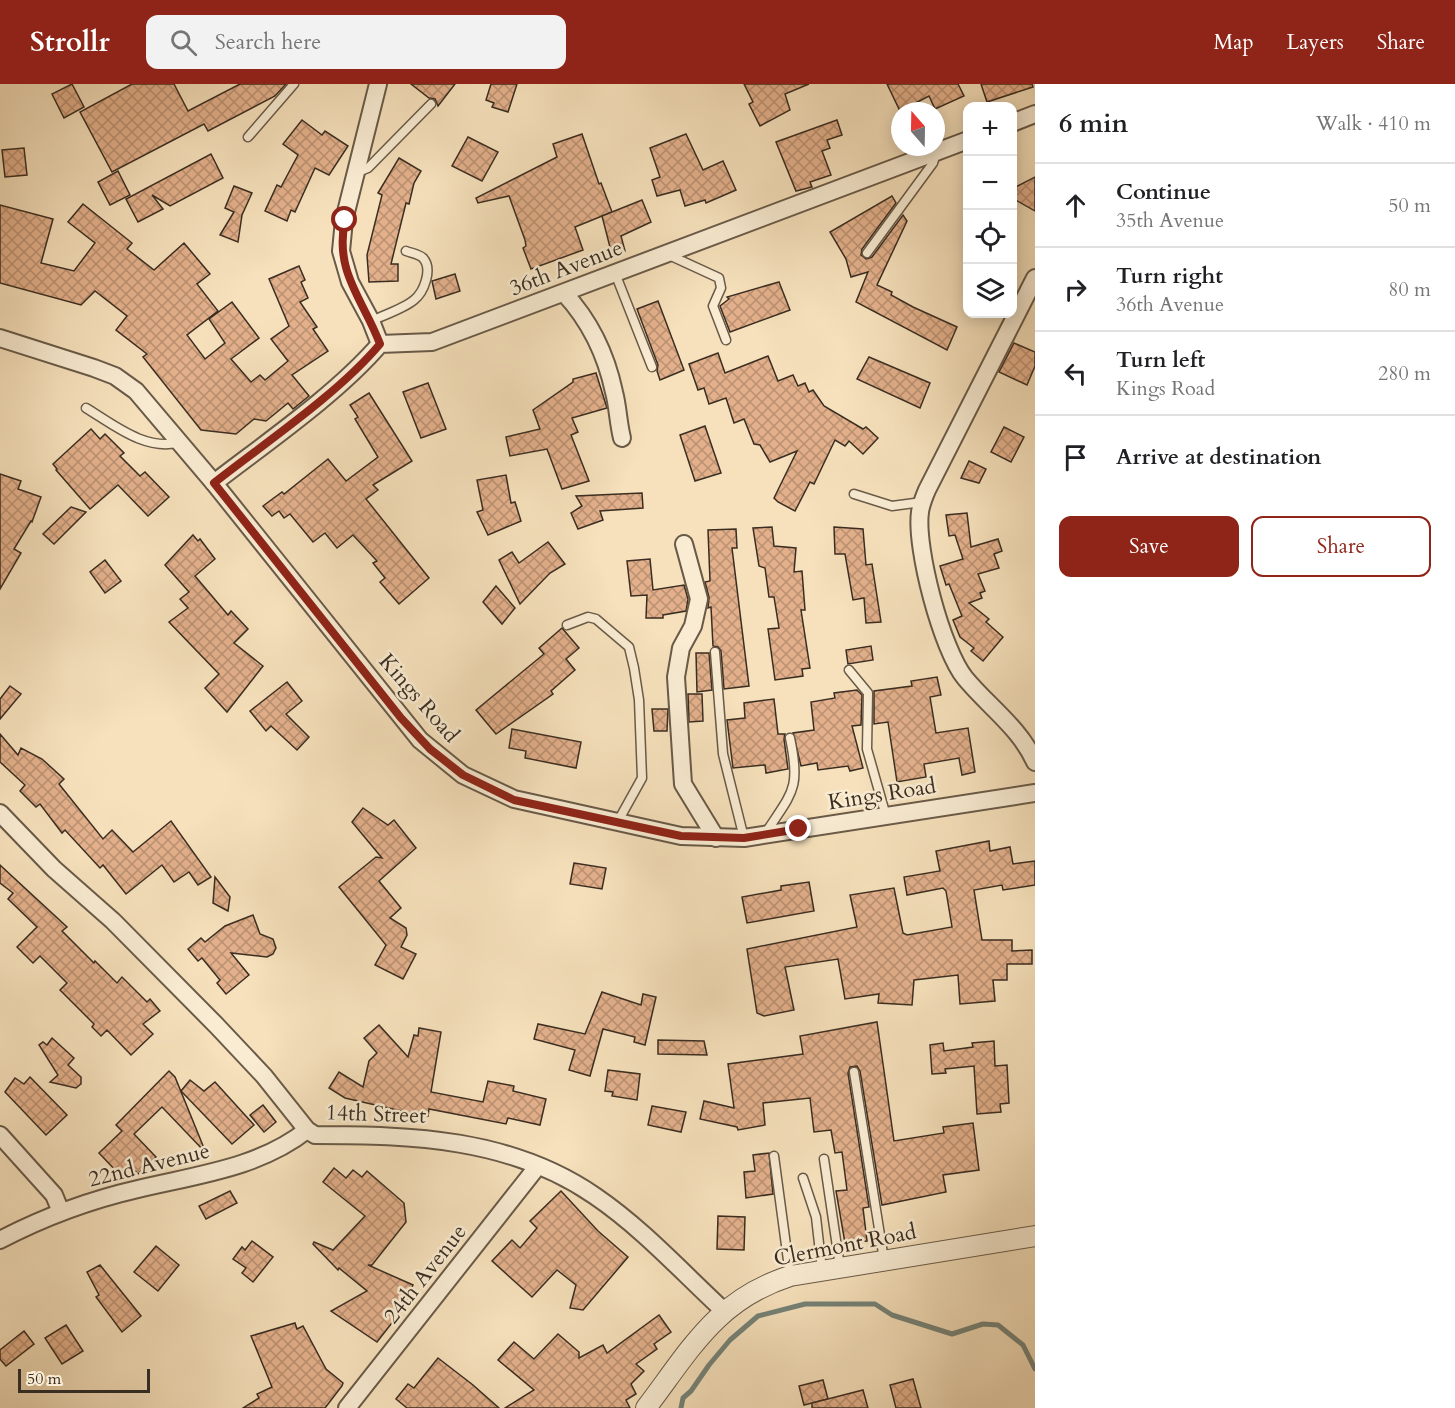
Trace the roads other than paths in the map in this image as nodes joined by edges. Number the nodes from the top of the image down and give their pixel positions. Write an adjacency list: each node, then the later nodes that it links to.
1 (294, 84): 6 (lane)
2 (378, 84): 11 (street)
3 (431, 104): 11 (lane)
4 (1035, 114): 5 (street)
5 (1017, 121)
6 (248, 137)
7 (963, 142): 8 (street, 36th Avenue)
8 (945, 148)
9 (924, 156): 13 (street, 36th Avenue)
10 (935, 156): 14 (lane)
11 (358, 172): 18 (street)
12 (406, 251): 18 (lane)
13 (665, 253): 15 (street, 36th Avenue); 20 (lane)
14 (867, 253)
15 (615, 273): 17 (street, 36th Avenue); 22 (lane)
16 (1035, 278): 28 (street)
17 (564, 293): 21 (street, 36th Avenue); 24 (street)
18 (371, 321): 21 (street)
19 (0, 338): 25 (street, Kings Road)
20 (726, 340)
21 (380, 344): 26 (street)
22 (652, 367)
23 (86, 408): 25 (lane)
24 (621, 438)
25 (181, 442): 26 (street, Kings Road)
26 (214, 483): 38 (street, Kings Road)
27 (854, 494): 28 (lane)
28 (923, 502): 34 (street)
29 (684, 544): 40 (street)
30 (567, 625): 38 (lane)
31 (715, 652): 41 (lane)
32 (849, 670): 37 (lane)
33 (790, 738): 39 (lane)
34 (1035, 762)
35 (1035, 793): 37 (street, Kings Road)
36 (0, 813): 43 (street, 14th Street)
37 (886, 816): 39 (street, Kings Road)
38 (617, 824): 40 (street, Kings Road)
39 (764, 835): 41 (street, Kings Road)
40 (716, 838): 41 (street, Kings Road)
41 (744, 838)
42 (854, 1072): 52 (lane)
43 (307, 1130): 47 (street, 14th Street); 49 (street, 22nd Avenue)
44 (0, 1135): 49 (street)
45 (774, 1156): 54 (lane)
46 (824, 1159): 53 (lane)
47 (537, 1167): 55 (street, 14th Street); 56 (street, 24th Avenue)
48 (803, 1178): 53 (lane)
49 (61, 1212): 51 (street, 22nd Avenue)
50 (1035, 1236): 52 (street, Clermont Road)
51 (0, 1240)
52 (884, 1260): 53 (street, Clermont Road)
53 (831, 1269): 54 (street, Clermont Road)
54 (790, 1276): 55 (street, Clermont Road)
55 (723, 1310): 57 (street, Clermont Road)
56 (347, 1408)
57 (646, 1408)

